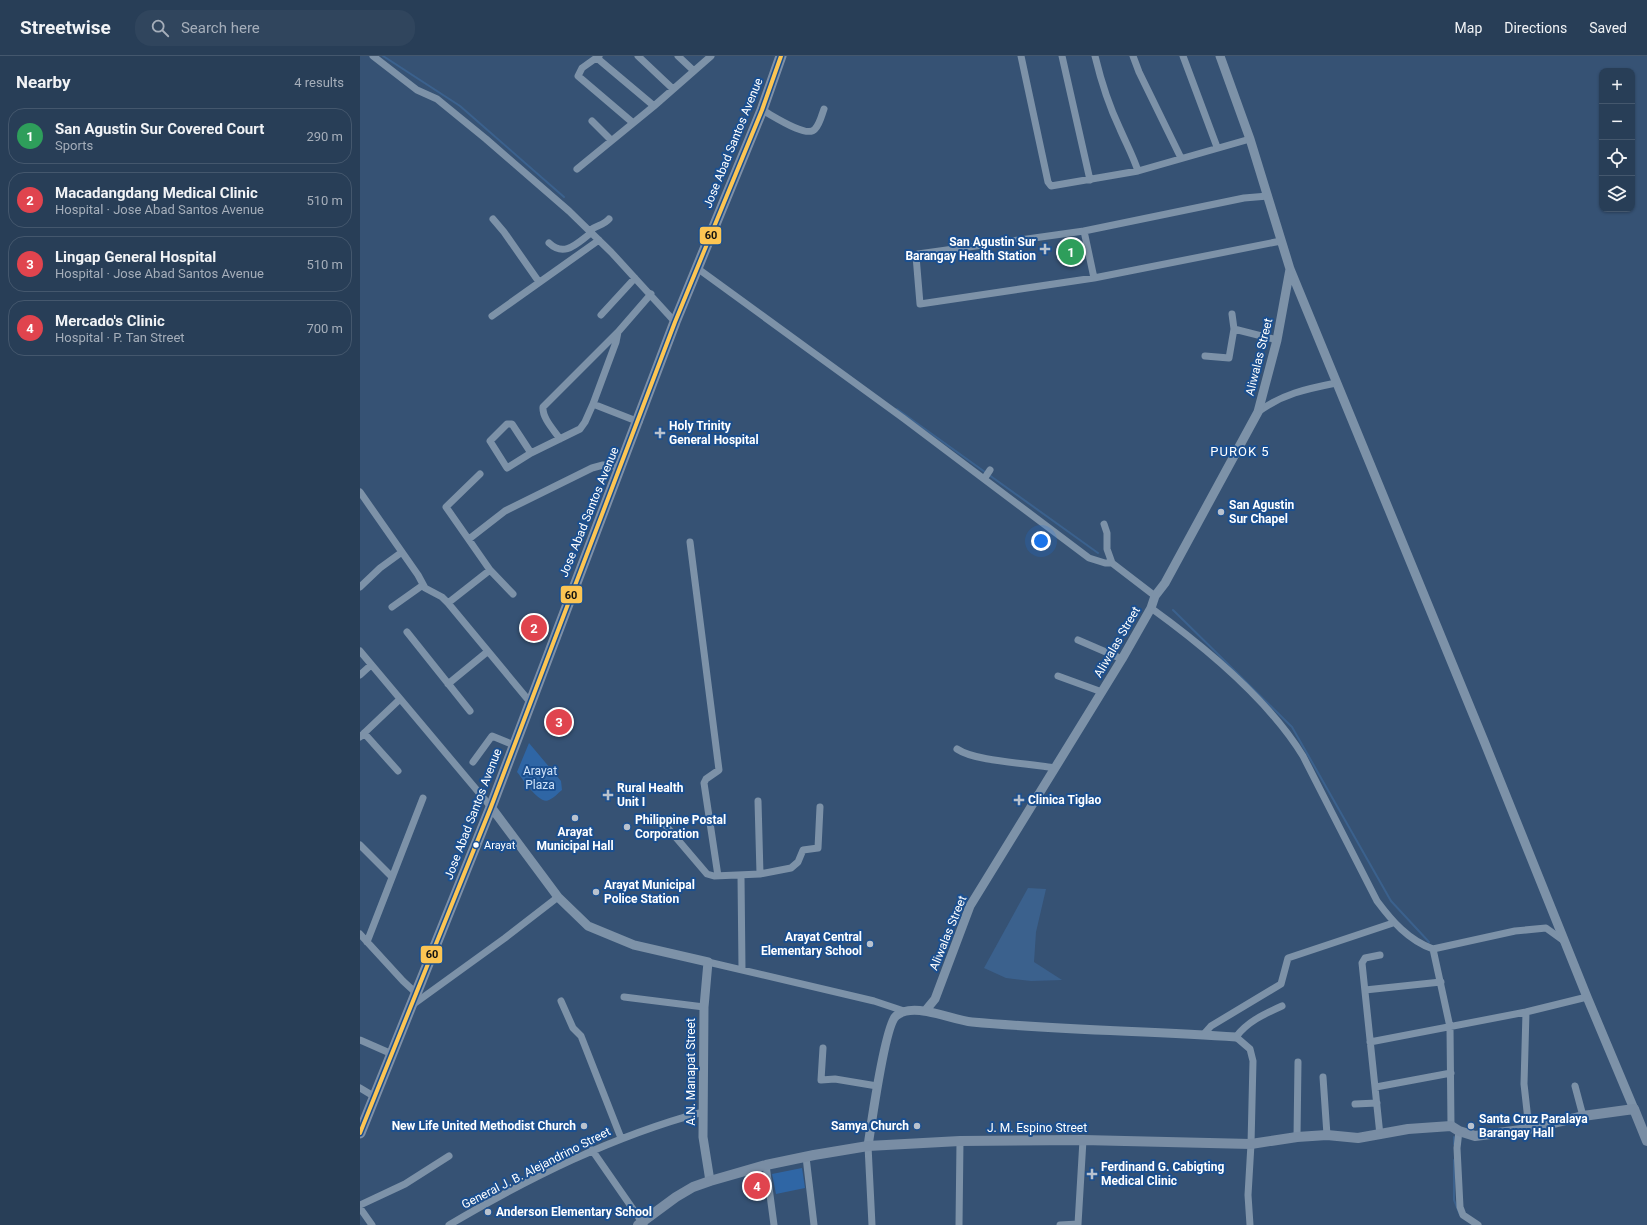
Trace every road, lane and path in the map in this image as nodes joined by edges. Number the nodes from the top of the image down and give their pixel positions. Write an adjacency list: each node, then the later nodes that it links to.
1 (373, 56): 31 (street)
2 (638, 56): 14 (street)
3 (678, 56): 13 (street)
4 (710, 56): 13 (street)
5 (781, 56): 17 (highway, Jose Abad Santos Avenue)
6 (1021, 56): 26 (street)
7 (1062, 56): 26 (street)
8 (1096, 56): 25 (street)
9 (1133, 56): 23 (street)
10 (1183, 56): 22 (street)
11 (1220, 56): 20 (street)
12 (598, 57): 15 (street); 19 (street)
13 (694, 71): 14 (street)
14 (673, 89): 15 (street)
15 (654, 106): 19 (street)
16 (824, 108): 17 (street)
17 (762, 110): 35 (highway, Jose Abad Santos Avenue)
18 (592, 121): 21 (street)
19 (632, 122): 21 (street)
20 (1250, 139): 22 (street); 27 (street)
21 (611, 140): 24 (street)
22 (1217, 147): 23 (street)
23 (1181, 158): 25 (street)
24 (577, 169)
25 (1138, 171): 26 (street)
26 (1090, 180)
27 (1268, 196): 30 (street); 33 (street)
28 (492, 219): 39 (street)
29 (609, 219): 31 (street)
30 (1084, 231): 38 (street); 38 (street)
31 (590, 232): 32 (street); 34 (street)
32 (599, 240): 37 (street); 39 (street)
33 (1281, 242): 36 (street); 38 (street)
34 (550, 244)
35 (697, 268): 44 (highway, Jose Abad Santos Avenue); 58 (street)
36 (1290, 269): 47 (street, Aliwalas Street); 49 (street)
37 (636, 278): 40 (street); 42 (street)
38 (1094, 278)
39 (539, 282): 43 (street)
40 (651, 294): 44 (street); 46 (street)
41 (1232, 314): 45 (street)
42 (601, 315)
43 (492, 316)
44 (675, 322): 52 (highway, Jose Abad Santos Avenue)
45 (1234, 329): 47 (street); 48 (street)
46 (618, 332): 50 (street); 53 (street)
47 (1277, 340): 51 (street, Aliwalas Street)
48 (1205, 356)
49 (1336, 383): 51 (street); 106 (street)
50 (593, 404): 52 (street); 53 (street)
51 (1258, 412): 69 (street, Aliwalas Street)
52 (639, 422): 55 (highway, Jose Abad Santos Avenue)
53 (560, 439): 54 (street)
54 (531, 453): 54 (street)
55 (621, 467): 61 (street); 84 (highway, Jose Abad Santos Avenue)
56 (990, 470): 58 (street)
57 (480, 474): 61 (street)
58 (984, 478): 64 (street)
59 (360, 492): 63 (street)
60 (1104, 524): 64 (street)
61 (469, 539): 65 (street)
62 (690, 542): 99 (street)
63 (402, 552): 66 (street); 67 (street)
64 (1112, 563): 69 (street)
65 (490, 570): 68 (street); 70 (street)
66 (423, 585): 70 (street); 71 (street)
67 (360, 586)
68 (513, 594)
69 (1155, 596): 72 (street, Aliwalas Street)
70 (448, 604): 76 (street)
71 (392, 607)
72 (1151, 608): 77 (street, Aliwalas Street); 103 (street)
73 (407, 632): 81 (street)
74 (1078, 640): 77 (street)
75 (360, 651): 78 (street)
76 (487, 652): 81 (street); 84 (street)
77 (1122, 659): 82 (street, Aliwalas Street)
78 (371, 665): 79 (street); 83 (street)
79 (360, 675)
80 (1058, 676): 82 (street)
81 (448, 684): 85 (street)
82 (1102, 692): 90 (street, Aliwalas Street)
83 (399, 700): 86 (street); 95 (street)
84 (530, 702): 87 (highway, Jose Abad Santos Avenue)
85 (470, 711)
86 (362, 735): 91 (street)
87 (514, 745): 89 (street); 95 (highway, Jose Abad Santos Avenue)
88 (957, 749): 90 (street)
89 (474, 762)
90 (1054, 768): 120 (street, Aliwalas Street)
91 (398, 771)
92 (424, 798): 101 (street)
93 (758, 801): 98 (street)
94 (820, 807): 98 (street)
95 (491, 808): 102 (street); 113 (highway, Jose Abad Santos Avenue)
96 (661, 820): 99 (street)
97 (360, 845): 101 (street)
98 (760, 874): 100 (street)
99 (718, 876): 100 (street)
100 (741, 876): 110 (street)
101 (392, 877): 105 (street)
102 (558, 896): 109 (street); 117 (street)
103 (1393, 923): 107 (street); 124 (street)
104 (360, 934): 105 (street)
105 (367, 942): 113 (street)
106 (1564, 942): 107 (street); 115 (street)
107 (1433, 949): 111 (street)
108 (1380, 955): 112 (street)
109 (708, 962): 110 (street); 119 (street, A.N. Manapat Street)
110 (742, 969): 121 (street)
111 (1441, 982): 112 (street); 123 (street)
112 (1365, 990): 127 (street)
113 (416, 993): 117 (highway, Jose Abad Santos Avenue)
114 (624, 997): 119 (street)
115 (1587, 997): 122 (street); 140 (street)
116 (560, 1001): 149 (street)
117 (411, 1006): 129 (highway, Jose Abad Santos Avenue)
118 (1282, 1006): 125 (street)
119 (704, 1007): 141 (street, A.N. Manapat Street)
120 (926, 1010): 121 (street); 124 (street)
121 (904, 1011): 133 (street)
122 (1526, 1012): 123 (street); 144 (street)
123 (1450, 1027): 127 (street); 131 (street)
124 (1203, 1035): 125 (street)
125 (1236, 1037): 153 (street)
126 (360, 1040): 129 (street)
127 (1370, 1042): 136 (street)
128 (823, 1048): 133 (street)
129 (392, 1054): 137 (highway, Jose Abad Santos Avenue)
130 (1298, 1062): 148 (street)
131 (1451, 1073): 136 (street); 143 (street)
132 (1323, 1077): 146 (street)
133 (878, 1086): 154 (street)
134 (1575, 1086): 142 (street)
135 (360, 1088): 137 (street)
136 (1376, 1088): 138 (street)
137 (375, 1097): 145 (highway, Jose Abad Santos Avenue)
138 (1378, 1103): 139 (street); 147 (street)
139 (1355, 1104)
140 (1634, 1109): 142 (main road, J. M. Espino Street); 152 (main road)
141 (703, 1112): 149 (street, General J. B. Alejandrino Street); 159 (street, A.N. Manapat Street)
142 (1584, 1116): 144 (main road, J. M. Espino Street)
143 (1455, 1128): 144 (main road, J. M. Espino Street); 147 (main road, J. M. Espino Street); 172 (street)
144 (1529, 1129)
145 (360, 1133)
146 (1327, 1135): 147 (main road, J. M. Espino Street); 148 (main road, J. M. Espino Street)
147 (1380, 1135)
148 (1297, 1137): 153 (main road, J. M. Espino Street)
149 (621, 1138): 155 (street, General J. B. Alejandrino Street)
150 (1083, 1140): 151 (main road, J. M. Espino Street); 153 (main road, J. M. Espino Street); 163 (street)
151 (960, 1141): 154 (main road, J. M. Espino Street); 169 (street)
152 (1647, 1141)
153 (1251, 1144): 171 (street)
154 (868, 1146): 157 (main road, J. M. Espino Street); 168 (street)
155 (592, 1150): 162 (street); 165 (street, General J. B. Alejandrino Street)
156 (449, 1156): 160 (street)
157 (806, 1157): 158 (main road, J. M. Espino Street); 167 (street)
158 (766, 1165): 159 (main road, J. M. Espino Street); 166 (street)
159 (710, 1181): 162 (main road, J. M. Espino Street)
160 (360, 1205)
161 (360, 1208): 164 (street)
162 (642, 1224)
163 (1078, 1224): 170 (street)
164 (372, 1225)
165 (449, 1225)
166 (774, 1225)
167 (814, 1225)
168 (872, 1225)
169 (959, 1225)
170 (1060, 1225)
171 (1250, 1225)
172 (1478, 1225)

